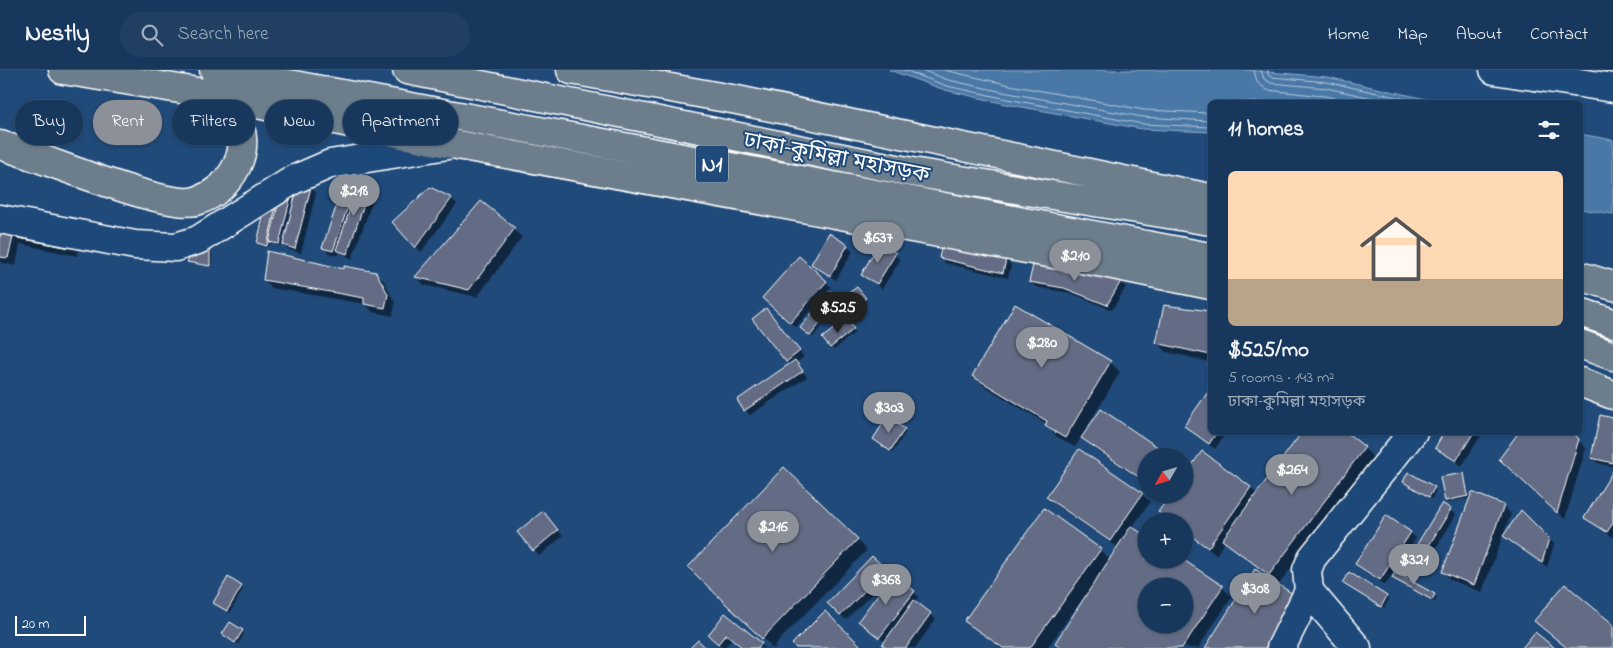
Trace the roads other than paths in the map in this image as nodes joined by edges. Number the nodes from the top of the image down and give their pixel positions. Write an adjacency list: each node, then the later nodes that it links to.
1 (63, 70): 8 (highway)
2 (214, 70): 17 (highway, ঢাকা–কুমিল্লা মহাসড়ক / N1)
3 (407, 70): 16 (highway, ঢাকা–কুমিল্লা মহাসড়ক / N1)
4 (571, 70): 9 (highway)
5 (648, 70): 9 (highway)
6 (1494, 70): 7 (street)
7 (1613, 88)
8 (198, 92): 10 (highway); 11 (highway)
9 (737, 100): 14 (highway)
10 (343, 122)
11 (0, 145)
12 (446, 145): 15 (street)
13 (457, 145): 19 (highway)
14 (1208, 198)
15 (0, 219)
16 (1208, 221)
17 (1208, 257)
18 (1583, 277): 20 (highway)
19 (1208, 285)
20 (1613, 286)
21 (1583, 313): 22 (highway)
22 (1613, 323)
23 (1583, 345): 24 (highway)
24 (1613, 356)
25 (1583, 383): 26 (highway)
26 (1613, 395)
27 (1411, 435): 28 (street)
28 (1309, 590): 29 (street); 30 (street)
29 (1281, 648)
30 (1357, 648)

